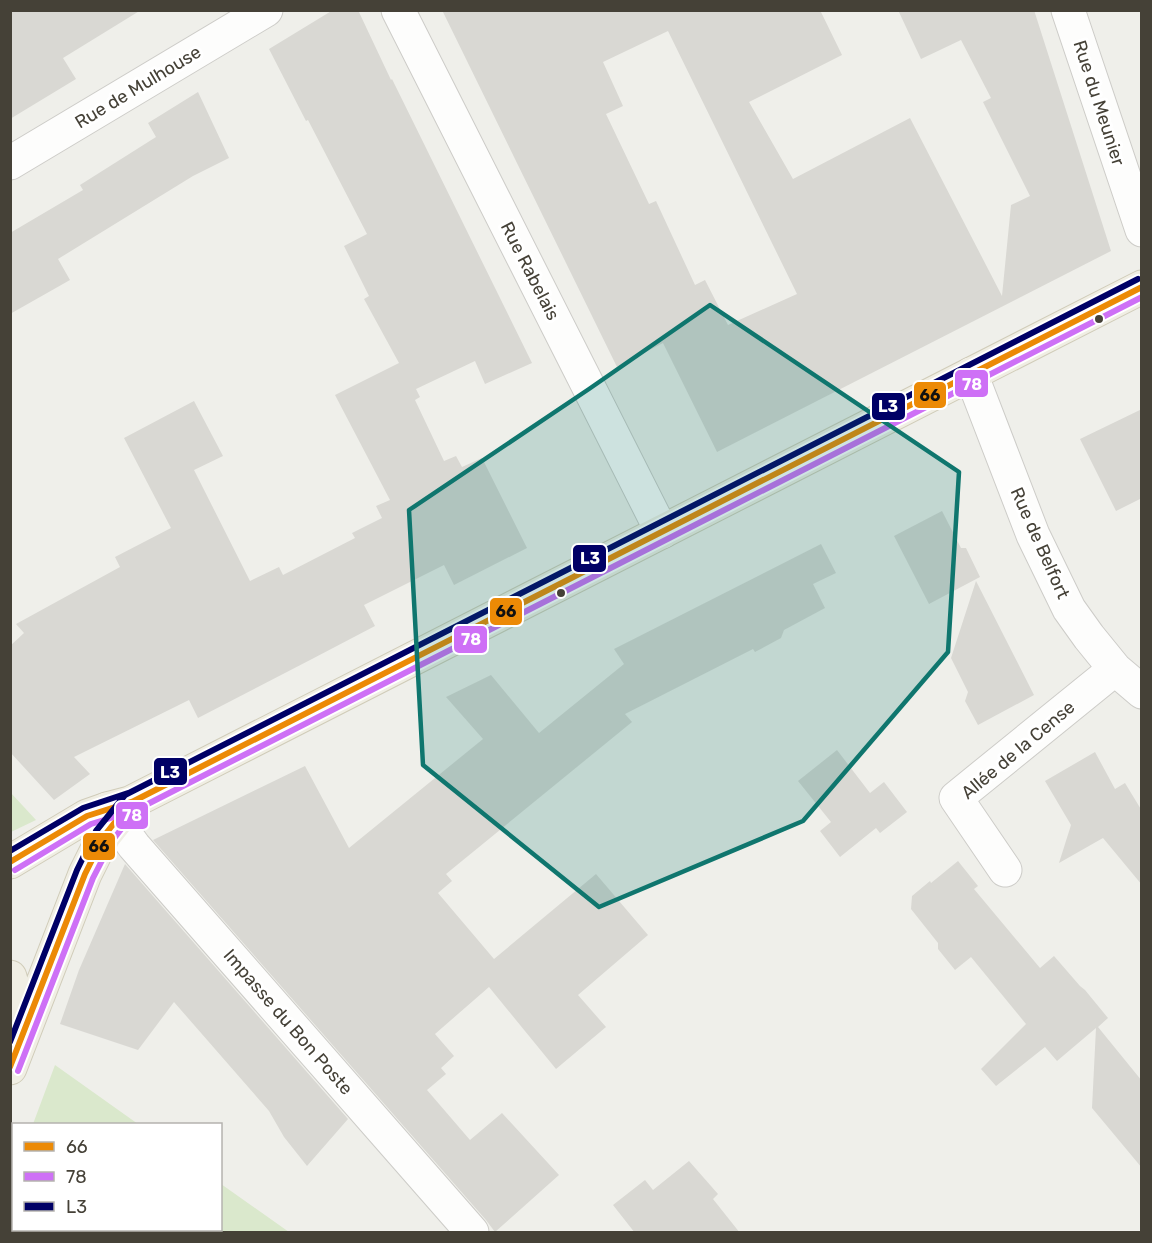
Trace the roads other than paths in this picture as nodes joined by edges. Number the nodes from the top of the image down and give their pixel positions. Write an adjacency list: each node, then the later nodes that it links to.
1 (266, 10): 4 (street, Rue de Mulhouse)
2 (398, 10): 8 (street, Rue Rabelais)
3 (1068, 10): 5 (street, Rue du Meunier)
4 (10, 164)
5 (1142, 230)
6 (1142, 287): 7 (main road)
7 (970, 374): 8 (main road); 9 (street, Rue de Belfort)
8 (662, 532): 11 (main road)
9 (1115, 669): 10 (street, Rue de Belfort); 13 (street, Allée de la Cense)
10 (1142, 692)
11 (117, 811): 12 (main road); 15 (main road); 16 (street, Impasse du Bon Poste)
12 (10, 862)
13 (1005, 870)
14 (10, 977): 15 (main road)
15 (15, 1057)
16 (472, 1233)

